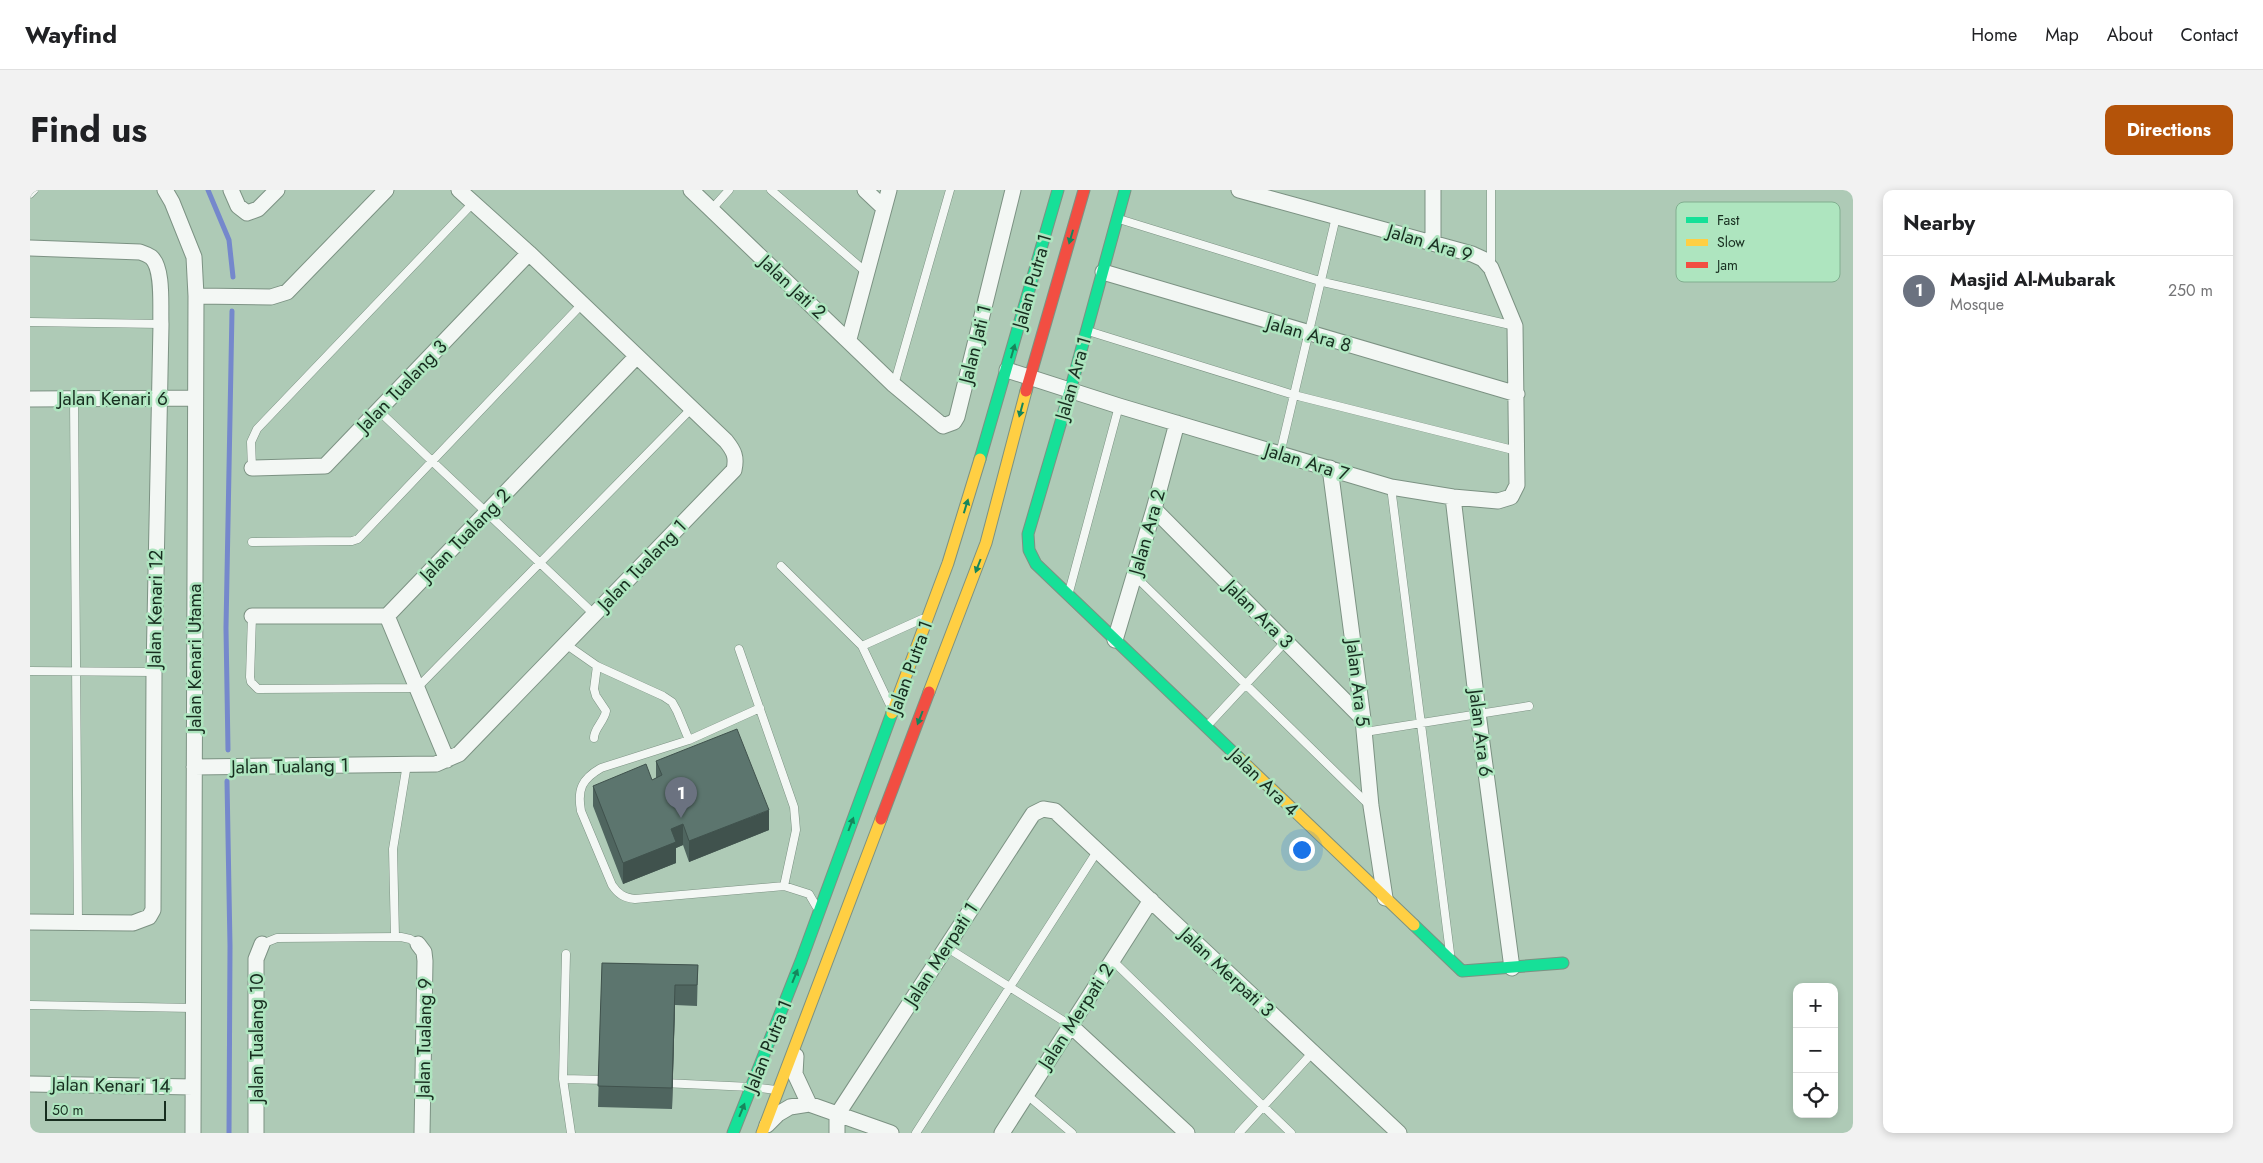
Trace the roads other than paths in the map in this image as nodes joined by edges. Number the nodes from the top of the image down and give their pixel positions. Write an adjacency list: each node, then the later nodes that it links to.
1 (34, 190): 20 (lane)
2 (165, 190): 33 (street, Jalan Kenari Utama)
3 (231, 190): 4 (street)
4 (277, 190)
5 (386, 190): 33 (street)
6 (459, 190): 21 (street, Jalan Tualang 1)
7 (691, 190): 23 (street, Jalan Jati 2)
8 (730, 190): 23 (lane)
9 (771, 190): 31 (lane)
10 (865, 190): 22 (street)
11 (890, 190): 22 (street)
12 (950, 190): 44 (lane)
13 (1013, 190): 44 (street, Jalan Jati 1)
14 (1058, 190): 42 (main road, Jalan Putra 1, one-way to 14)
15 (1084, 190): 43 (main road, Jalan Putra 1, one-way to 43)
16 (1125, 190): 25 (main road, Jalan Ara 1)
17 (1242, 190): 24 (street, Jalan Ara 9)
18 (1433, 190): 26 (street)
19 (1491, 190): 29 (lane)
20 (30, 194)
21 (473, 203): 28 (street, Jalan Tualang 1); 59 (lane)
22 (884, 208): 31 (street)
23 (711, 210): 40 (street, Jalan Jati 2)
24 (1336, 217): 26 (street, Jalan Ara 9); 32 (lane)
25 (1117, 219): 30 (main road, Jalan Ara 1); 32 (lane)
26 (1433, 242): 29 (street, Jalan Ara 9)
27 (30, 248): 36 (street, Jalan Kenari 12)
28 (529, 253): 34 (street, Jalan Tualang 1); 54 (street, Jalan Tualang 3)
29 (1492, 268): 37 (street, Jalan Ara 9)
30 (1103, 272): 38 (main road, Jalan Ara 1); 39 (street, Jalan Ara 8)
31 (867, 273): 40 (street)
32 (1322, 282): 37 (lane); 39 (lane)
33 (196, 296): 50 (street, Jalan Kenari Utama)
34 (583, 304): 41 (street, Jalan Tualang 1); 58 (lane)
35 (30, 322): 36 (lane)
36 (161, 324): 49 (street, Jalan Kenari 12)
37 (1515, 326): 46 (street, Jalan Ara 9)
38 (1087, 331): 45 (main road, Jalan Ara 1); 47 (lane)
39 (1309, 334): 46 (street, Jalan Ara 8); 47 (lane)
40 (849, 339): 44 (street, Jalan Jati 2)
41 (636, 357): 53 (street, Jalan Tualang 1); 64 (street, Jalan Tualang 2)
42 (1007, 370): 43 (street, Jalan Ara 7); 74 (main road, Jalan Putra 1, one-way to 42)
43 (1030, 378): 45 (street, Jalan Ara 7); 120 (main road, Jalan Putra 1, one-way to 120)
44 (894, 385)
45 (1070, 391): 52 (street, Jalan Ara 7); 67 (main road, Jalan Ara 1)
46 (1517, 394): 56 (street, Jalan Ara 7)
47 (1294, 395): 56 (lane); 57 (lane)
48 (74, 398): 49 (street, Jalan Kenari 6); 51 (street, Jalan Kenari 6); 82 (lane)
49 (160, 398): 50 (street, Jalan Kenari 6); 83 (street, Jalan Kenari 12)
50 (195, 398): 97 (street, Jalan Kenari Utama)
51 (30, 399)
52 (1119, 406): 55 (street, Jalan Ara 7); 70 (lane)
53 (692, 408): 66 (lane); 71 (street, Jalan Tualang 1)
54 (378, 411): 58 (lane); 59 (street, Jalan Tualang 3)
55 (1177, 423): 57 (street, Jalan Ara 7); 63 (street, Jalan Ara 2)
56 (1517, 451): 62 (street, Jalan Ara 7)
57 (1280, 454): 60 (street, Jalan Ara 7)
58 (433, 462): 64 (lane); 65 (lane)
59 (252, 468)
60 (1330, 468): 61 (street, Jalan Ara 7); 91 (street, Jalan Ara 5)
61 (1391, 486): 62 (street, Jalan Ara 7); 90 (lane)
62 (1454, 497): 89 (street, Jalan Ara 6)
63 (1154, 509): 69 (street, Jalan Ara 2); 76 (street, Jalan Ara 3)
64 (487, 513): 66 (lane); 73 (street, Jalan Tualang 2)
65 (252, 542)
66 (539, 562): 71 (lane); 85 (lane)
67 (1036, 564): 70 (main road, Jalan Ara 4)
68 (782, 566): 78 (lane)
69 (1134, 575): 75 (street, Jalan Ara 2); 84 (lane)
70 (1068, 595): 75 (main road, Jalan Ara 4)
71 (594, 614): 77 (street, Jalan Tualang 1)
72 (252, 616): 73 (street); 85 (lane)
73 (388, 616): 85 (street)
74 (929, 616): 78 (lane); 88 (main road, Jalan Putra 1)
75 (1115, 640): 92 (main road, Jalan Ara 4)
76 (1286, 641): 84 (lane); 91 (street, Jalan Ara 3)
77 (567, 644): 80 (lane); 95 (street, Jalan Tualang 1)
78 (862, 646): 88 (lane)
79 (739, 648): 87 (lane)
80 (597, 666): 93 (lane); 94 (lane)
81 (30, 670): 82 (lane)
82 (76, 671): 83 (lane); 106 (lane)
83 (154, 672): 106 (street, Jalan Kenari 12)
84 (1246, 684): 92 (lane); 98 (lane)
85 (417, 688): 95 (street)
86 (1529, 706): 89 (lane)
87 (760, 708): 94 (lane); 101 (lane)
88 (893, 712): 104 (main road, Jalan Putra 1, one-way to 88)
89 (1478, 713): 90 (lane); 115 (street, Jalan Ara 6)
90 (1422, 723): 91 (lane); 113 (lane)
91 (1364, 726): 98 (street, Jalan Ara 5)
92 (1206, 727): 102 (main road, Jalan Ara 4)
93 (594, 738)
94 (689, 740): 101 (lane)
95 (448, 760): 96 (street, Jalan Tualang 1)
96 (407, 764): 97 (street, Jalan Tualang 1); 107 (lane)
97 (194, 767): 118 (street, Jalan Kenari Utama)
98 (1371, 806): 102 (street, Jalan Ara 5)
99 (1055, 811): 100 (street, Jalan Merpati 3); 110 (street, Jalan Merpati 1)
100 (1098, 850): 103 (street, Jalan Merpati 3); 116 (lane)
101 (784, 886): 104 (lane)
102 (1385, 898): 113 (main road, Jalan Ara 4)
103 (1151, 900): 112 (street, Jalan Merpati 2); 121 (street, Jalan Merpati 3)
104 (817, 914): 126 (main road, Jalan Putra 1, one-way to 104)
105 (30, 922): 106 (street)
106 (78, 923)
107 (395, 937): 108 (lane); 109 (lane)
108 (262, 944): 135 (street, Jalan Tualang 10)
109 (418, 944): 136 (street, Jalan Tualang 9)
110 (946, 947): 116 (lane); 132 (street, Jalan Merpati 1)
111 (566, 954): 122 (lane)
112 (1112, 960): 119 (street, Jalan Merpati 2); 131 (lane)
113 (1451, 961): 115 (main road, Jalan Ara 4)
114 (1563, 963): 115 (main road, Jalan Ara 4)
115 (1512, 968)
116 (1010, 987): 119 (lane); 141 (lane)
117 (30, 1005): 118 (lane)
118 (193, 1008): 127 (street, Jalan Kenari Utama)
119 (1070, 1025): 129 (street, Jalan Merpati 2); 144 (street)
120 (796, 1042): 128 (main road, Jalan Putra 1); 130 (street)
121 (1313, 1052): 131 (lane); 147 (street, Jalan Merpati 3)
122 (563, 1078): 123 (lane); 137 (lane)
123 (613, 1081)
124 (652, 1082): 126 (lane)
125 (30, 1084): 127 (street, Jalan Kenari 14)
126 (751, 1086): 128 (lane); 138 (main road, Jalan Putra 1, one-way to 126)
127 (193, 1087): 134 (street, Jalan Kenari Utama)
128 (778, 1090): 133 (main road, Jalan Putra 1)
129 (1026, 1094): 142 (street, Jalan Merpati 2); 143 (lane)
130 (809, 1104): 132 (street); 133 (street)
131 (1262, 1107): 145 (lane); 146 (lane)
132 (836, 1115): 139 (street); 140 (street)
133 (762, 1131)
134 (192, 1133)
135 (256, 1133)
136 (422, 1133)
137 (571, 1133)
138 (733, 1133)
139 (837, 1133)
140 (891, 1133)
141 (916, 1133)
142 (1002, 1133)
143 (1072, 1133)
144 (1187, 1133)
145 (1239, 1133)
146 (1291, 1133)
147 (1399, 1133)

